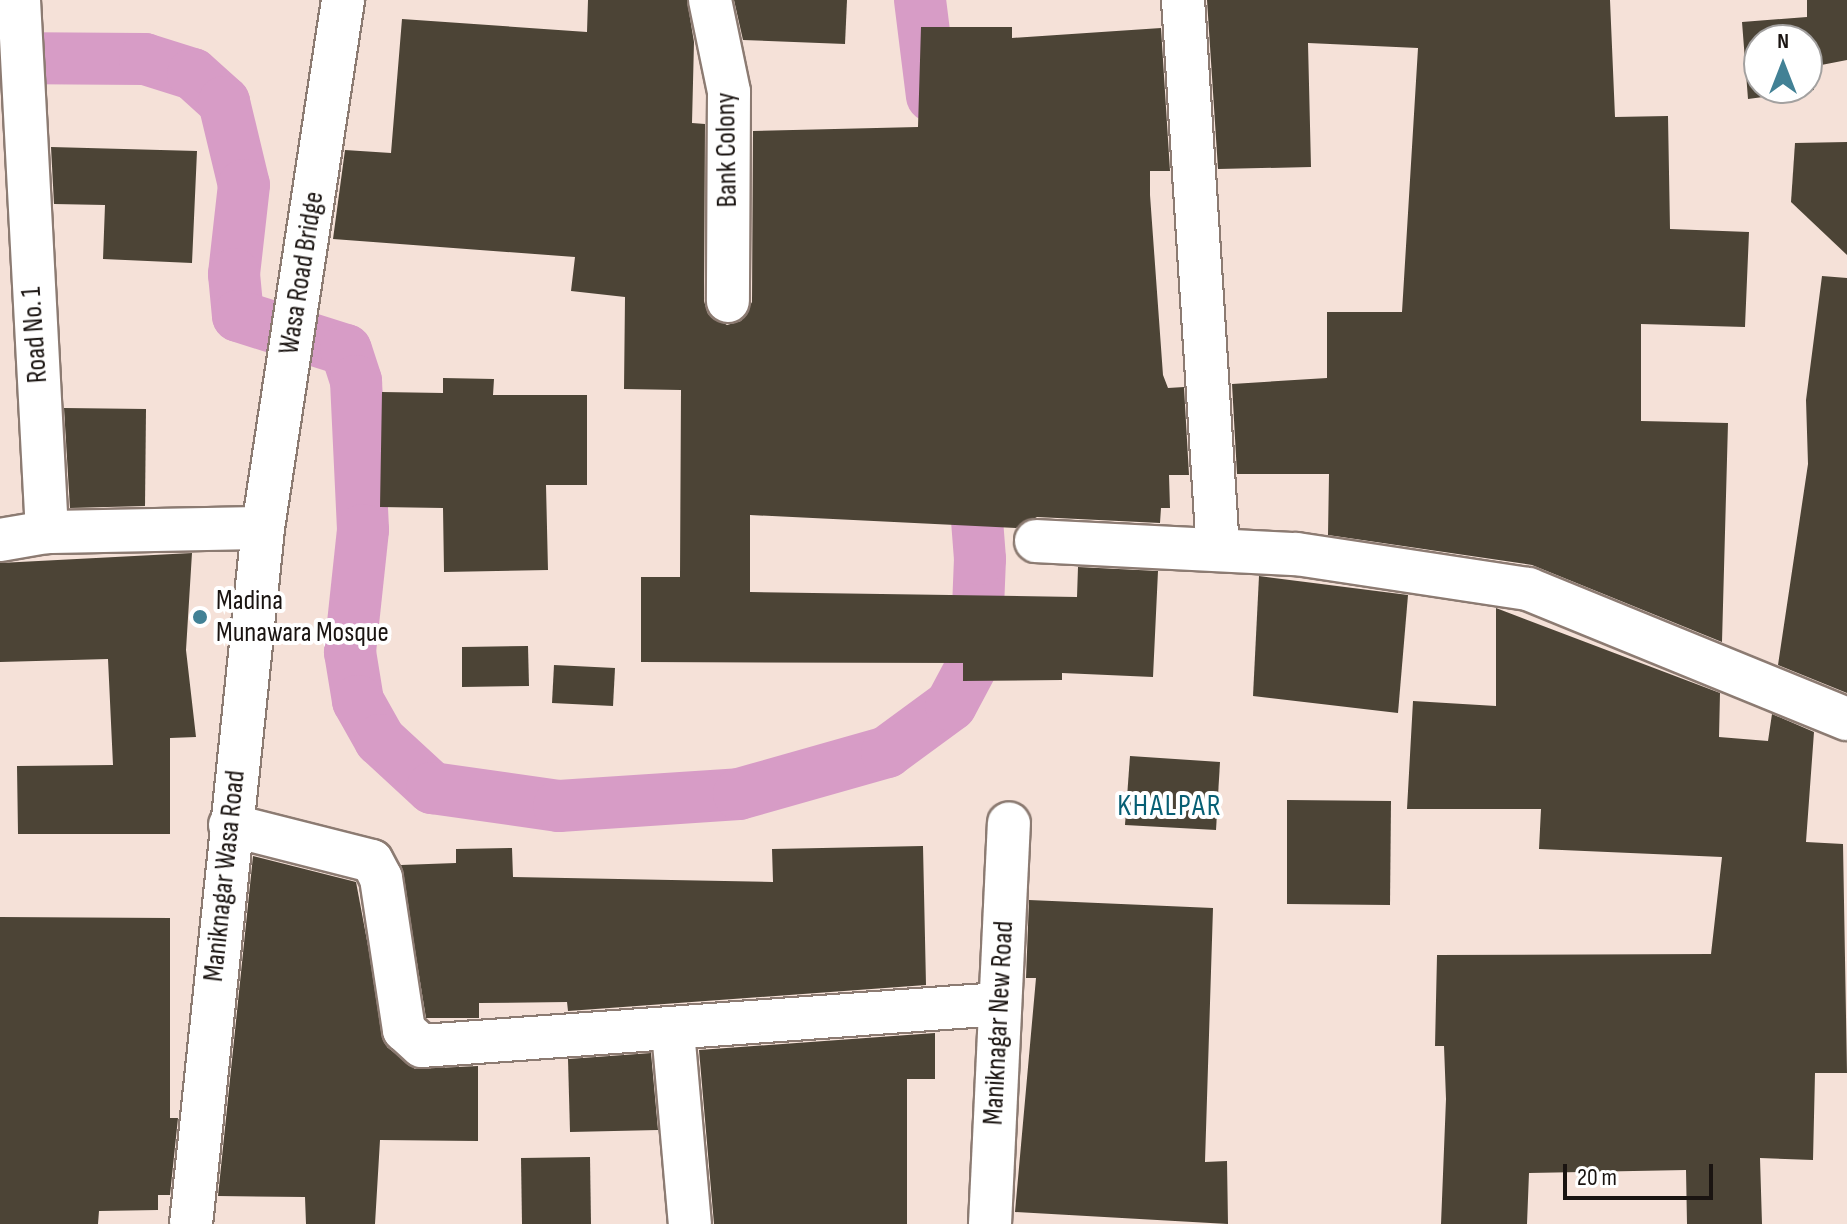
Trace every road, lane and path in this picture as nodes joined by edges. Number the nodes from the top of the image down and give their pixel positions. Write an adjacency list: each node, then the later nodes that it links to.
1 (19, 0): 7 (street, Road No. 1)
2 (343, 0): 6 (street, Wasa Road Bridge)
3 (710, 0): 5 (street, Bank Colony)
4 (1183, 0): 10 (street)
5 (728, 301)
6 (263, 528): 7 (street); 13 (street, Maniknagar Wasa Road)
7 (47, 532): 8 (street)
8 (0, 540)
9 (1036, 541): 10 (street)
10 (1218, 550): 11 (street)
11 (1847, 719)
12 (1009, 823): 14 (street, Maniknagar New Road)
13 (230, 825): 15 (street); 16 (street, Maniknagar Wasa Road)
14 (999, 1004): 15 (street); 18 (street, Maniknagar New Road)
15 (673, 1031): 17 (street)
16 (191, 1224)
17 (690, 1224)
18 (990, 1224)

